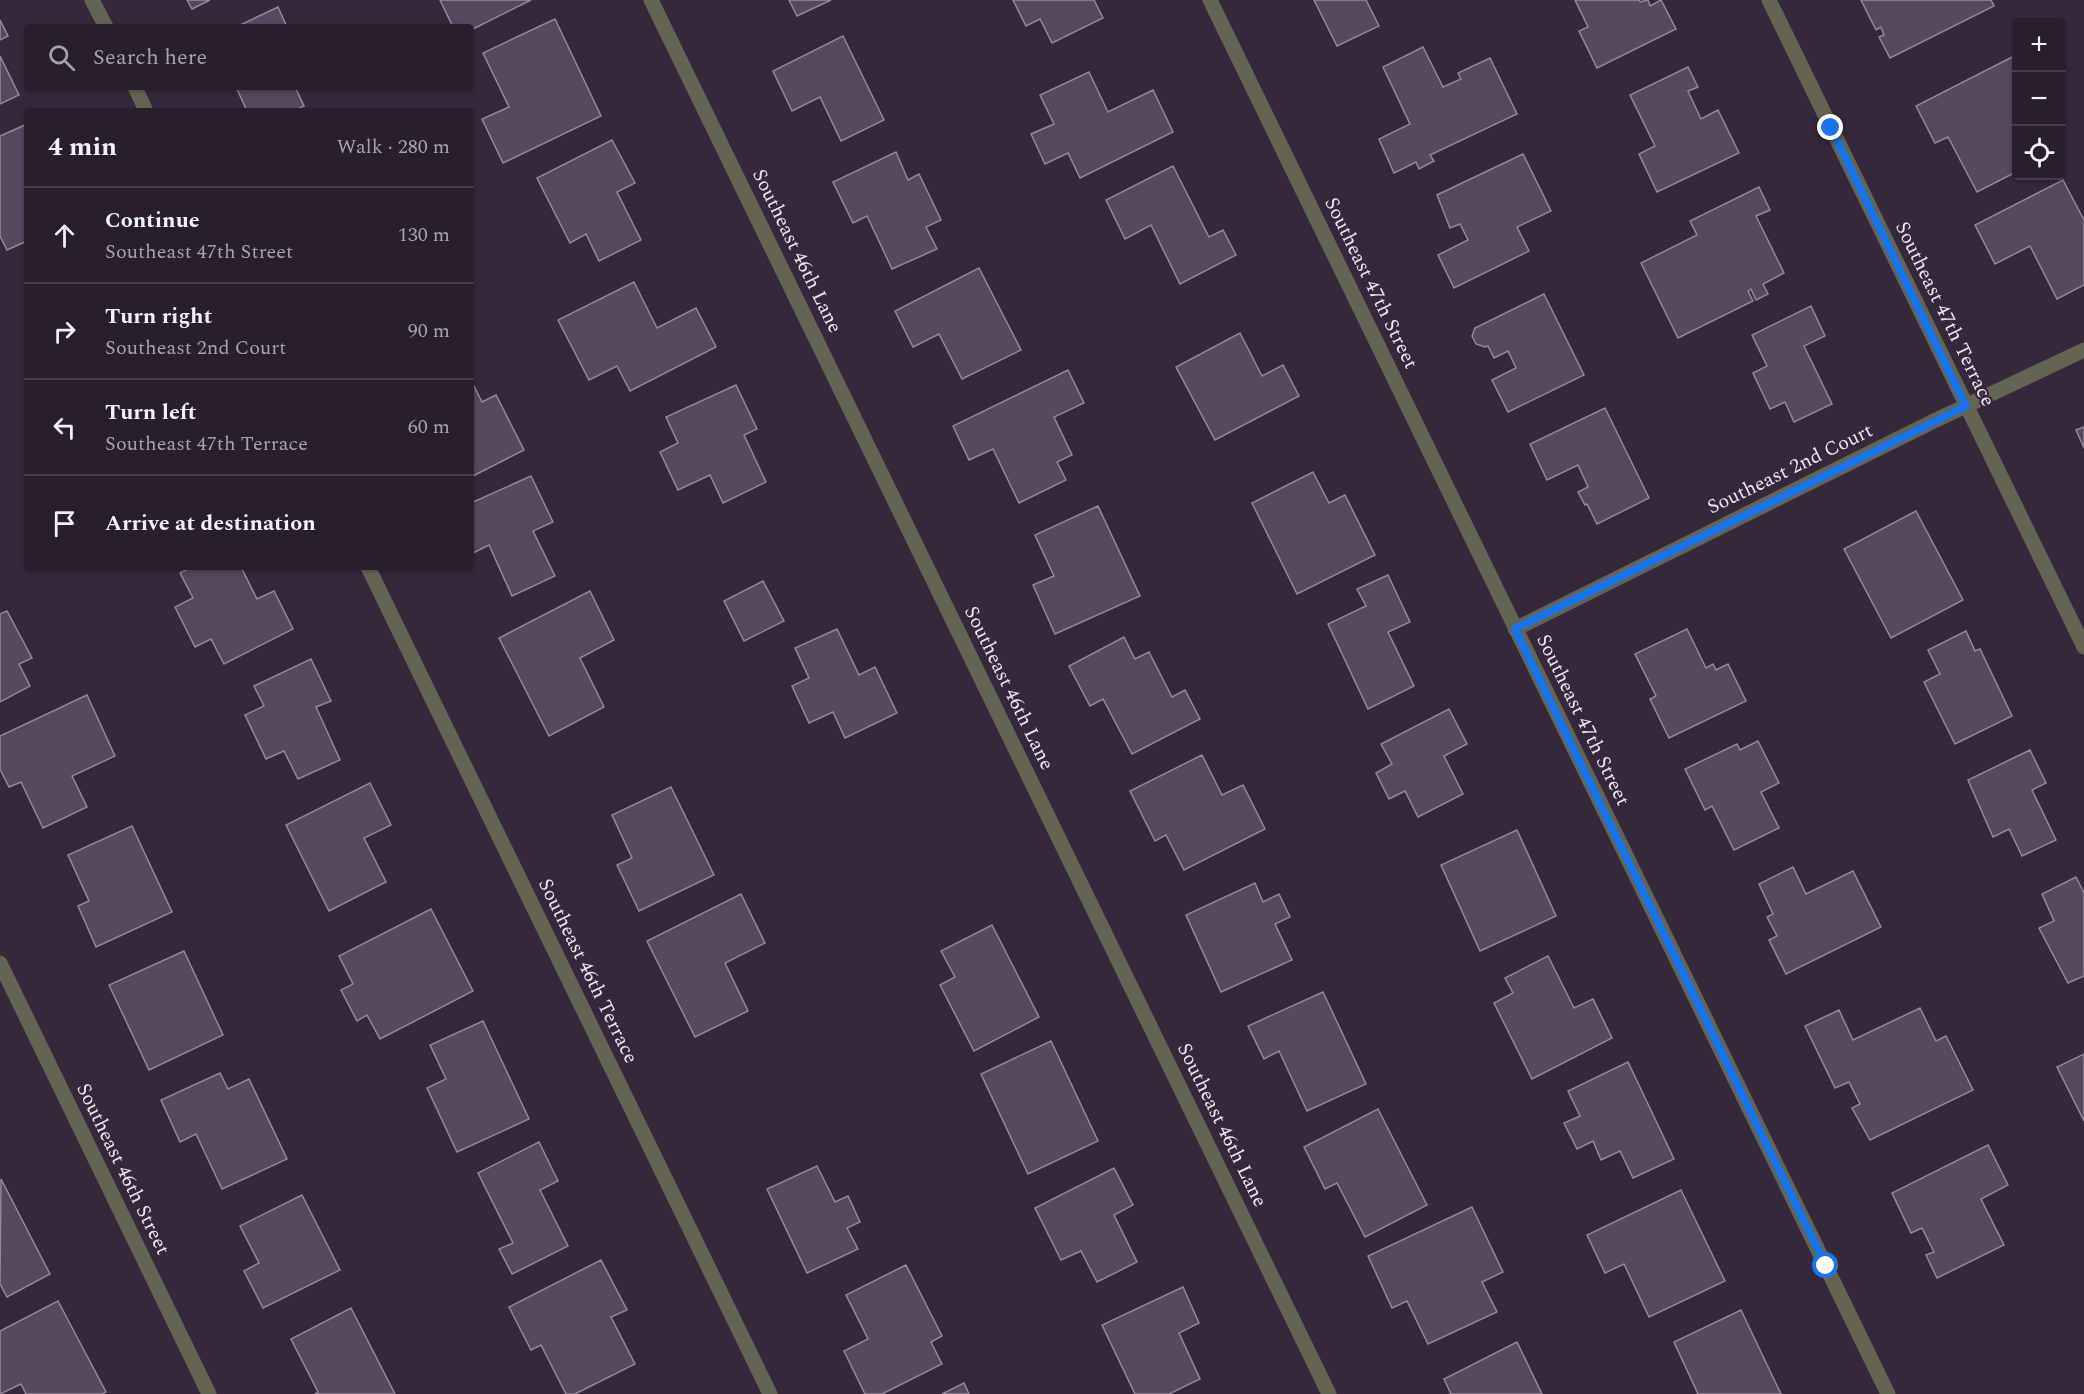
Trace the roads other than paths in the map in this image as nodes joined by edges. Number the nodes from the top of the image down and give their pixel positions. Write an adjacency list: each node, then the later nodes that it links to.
1 (93, 0): 5 (street)
2 (651, 0): 16 (street, Southeast 46th Lane)
3 (1210, 0): 11 (street, Southeast 47th Street)
4 (1769, 0): 9 (street, Southeast 47th Terrace)
5 (105, 24)
6 (136, 90): 7 (street)
7 (145, 108)
8 (2084, 350): 9 (street, Southeast 2nd Court)
9 (1966, 406): 11 (street, Southeast 2nd Court); 12 (street, Southeast 47th Terrace)
10 (369, 570): 15 (street, Southeast 46th Terrace)
11 (1515, 629): 17 (street, Southeast 47th Street)
12 (2084, 647)
13 (0, 963): 14 (street, Southeast 46th Street)
14 (209, 1394)
15 (770, 1394)
16 (1329, 1394)
17 (1888, 1394)

